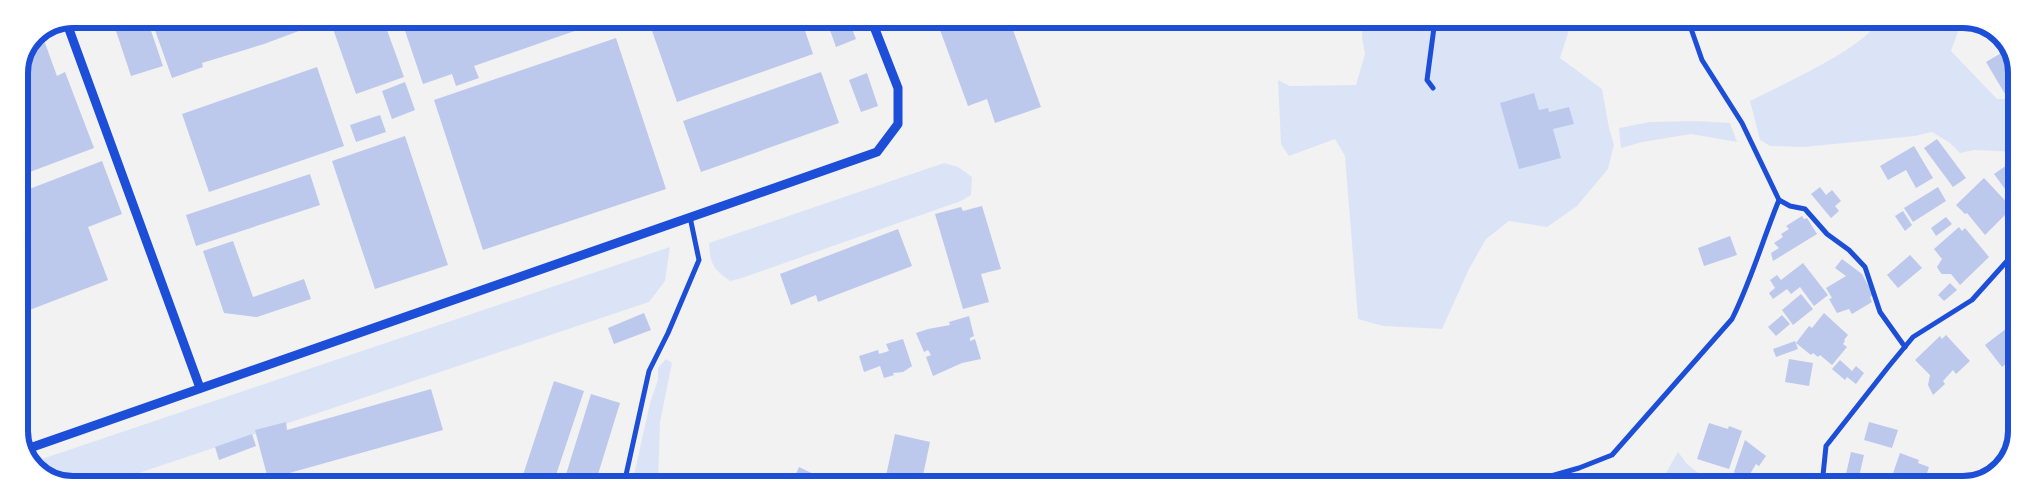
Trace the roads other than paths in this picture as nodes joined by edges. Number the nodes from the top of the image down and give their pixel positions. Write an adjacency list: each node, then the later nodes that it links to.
1 (68, 28): 10 (street)
2 (875, 28): 7 (street)
3 (1434, 28): 5 (street)
4 (1691, 28): 6 (street)
5 (1433, 88)
6 (1779, 200): 9 (street); 13 (street)
7 (690, 216): 10 (street); 12 (street)
8 (2008, 260): 9 (street)
9 (1905, 347): 14 (street)
10 (200, 388): 11 (street)
11 (31, 448)
12 (626, 476)
13 (1551, 476)
14 (1823, 476)

